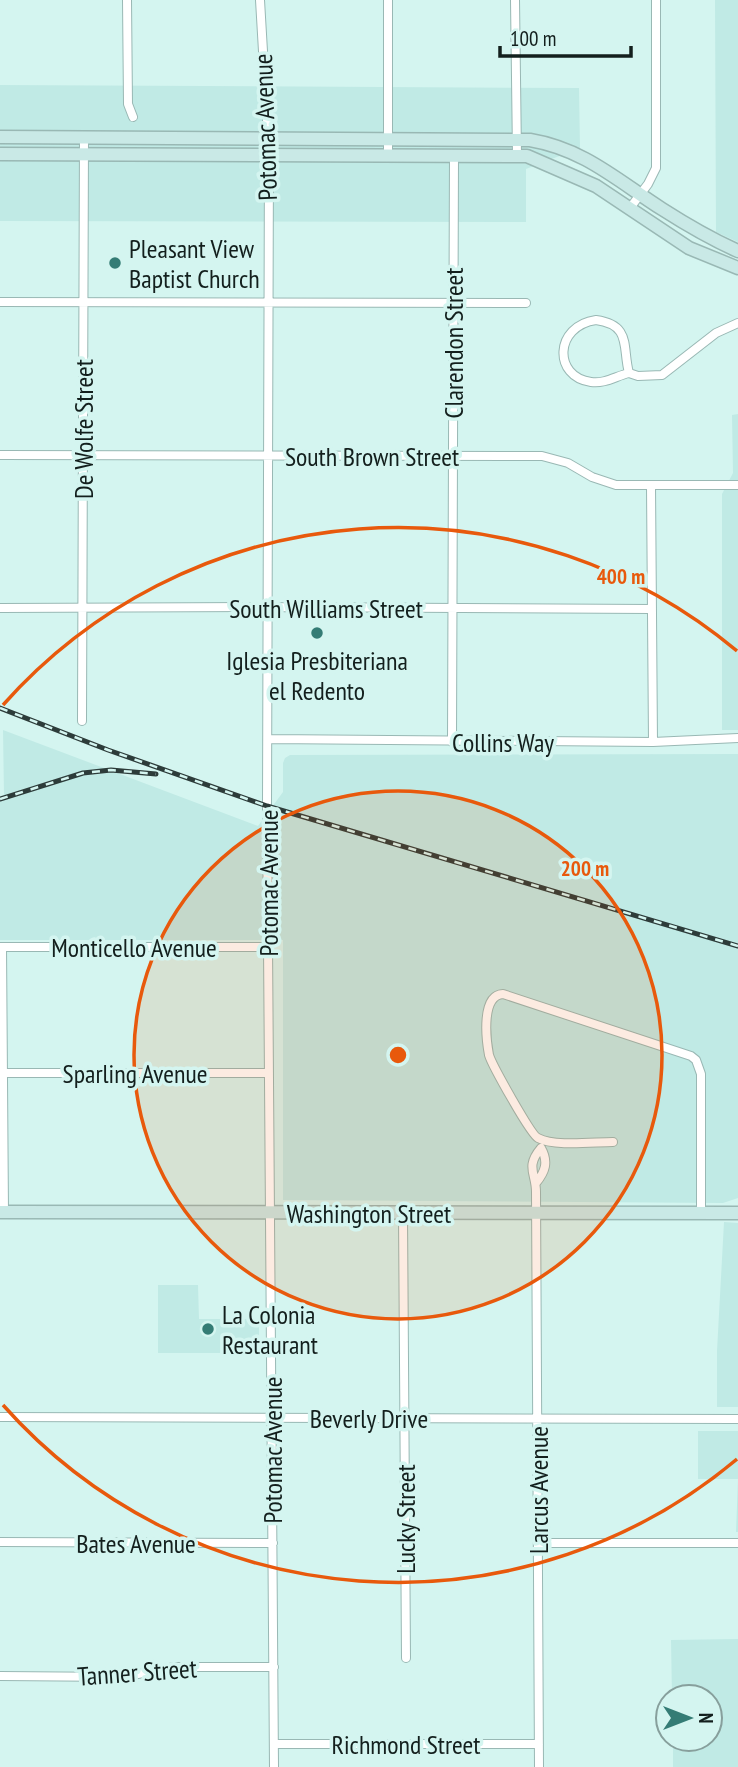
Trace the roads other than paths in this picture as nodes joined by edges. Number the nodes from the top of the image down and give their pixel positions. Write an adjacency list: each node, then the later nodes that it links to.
1 (127, 0): 6 (street)
2 (260, 0): 9 (street, Potomac Avenue)
3 (388, 0): 10 (street)
4 (515, 0): 11 (street)
5 (656, 0): 18 (street)
6 (133, 117)
7 (0, 137): 8 (street)
8 (83, 137): 9 (street); 13 (street, De Wolfe Street)
9 (268, 138): 10 (street); 14 (street, Potomac Avenue)
10 (388, 139): 11 (street); 15 (street)
11 (516, 140): 17 (street); 18 (street)
12 (0, 154): 13 (street)
13 (84, 155): 14 (street); 23 (street, De Wolfe Street)
14 (269, 155): 15 (street); 24 (street, Potomac Avenue)
15 (388, 155): 16 (street)
16 (454, 155): 17 (street); 25 (street, Clarendon Street)
17 (517, 155): 19 (street)
18 (640, 195): 19 (street); 20 (street)
19 (630, 208): 21 (street)
20 (738, 250)
21 (738, 268)
22 (0, 302): 23 (street)
23 (83, 302): 24 (street); 30 (street, De Wolfe Street)
24 (268, 303): 25 (street); 31 (street, Potomac Avenue)
25 (453, 303): 26 (street); 32 (street, Clarendon Street)
26 (526, 303)
27 (738, 323): 28 (street)
28 (629, 373): 28 (street)
29 (0, 455): 30 (street, South Brown Street)
30 (83, 455): 31 (street, South Brown Street); 37 (street, De Wolfe Street)
31 (268, 456): 32 (street, South Brown Street); 35 (street, Potomac Avenue)
32 (453, 456): 34 (street, South Brown Street); 38 (street, Clarendon Street)
33 (738, 485): 34 (street, South Brown Street)
34 (651, 486): 39 (street)
35 (267, 607): 37 (street, South Williams Street); 38 (street, South Williams Street); 42 (street, Potomac Avenue)
36 (0, 608): 37 (street, South Williams Street)
37 (82, 608): 40 (street, De Wolfe Street)
38 (453, 609): 39 (street, South Williams Street); 43 (street, Clarendon Street)
39 (652, 609): 44 (street)
40 (82, 722)
41 (738, 738): 44 (street, Collins Way)
42 (268, 739): 43 (street, Collins Way); 46 (street, Potomac Avenue)
43 (452, 741): 44 (street, Collins Way)
44 (653, 742)
45 (1, 947): 46 (street, Monticello Avenue); 47 (street)
46 (268, 947): 48 (street, Potomac Avenue)
47 (1, 1073): 48 (street, Sparling Avenue); 52 (street)
48 (269, 1073): 53 (street, Potomac Avenue)
49 (613, 1142): 50 (street)
50 (541, 1144): 51 (street); 51 (street); 56 (street)
51 (536, 1184): 55 (street, Larcus Avenue)
52 (2, 1212): 53 (street, Washington Street)
53 (270, 1213): 54 (street, Washington Street); 59 (street, Potomac Avenue)
54 (403, 1213): 55 (street, Washington Street); 60 (street, Lucky Street)
55 (536, 1213): 56 (street, Washington Street); 61 (street, Larcus Avenue)
56 (701, 1213): 57 (street, Washington Street)
57 (738, 1213)
58 (0, 1417): 59 (street, Beverly Drive)
59 (272, 1418): 60 (street, Beverly Drive); 64 (street, Potomac Avenue)
60 (405, 1418): 61 (street, Beverly Drive); 67 (street, Lucky Street)
61 (537, 1418): 62 (street, Beverly Drive); 65 (street, Larcus Avenue)
62 (738, 1419)
63 (0, 1542): 64 (street, Bates Avenue)
64 (273, 1543): 68 (street, Potomac Avenue)
65 (538, 1543): 66 (street); 71 (street, Larcus Avenue)
66 (738, 1544)
67 (406, 1658)
68 (274, 1667): 69 (street, Tanner Street); 70 (street, Potomac Avenue)
69 (0, 1676)
70 (274, 1744): 71 (street, Richmond Street); 72 (street, Potomac Avenue)
71 (539, 1744): 73 (street, Larcus Avenue)
72 (274, 1767)
73 (539, 1767)

